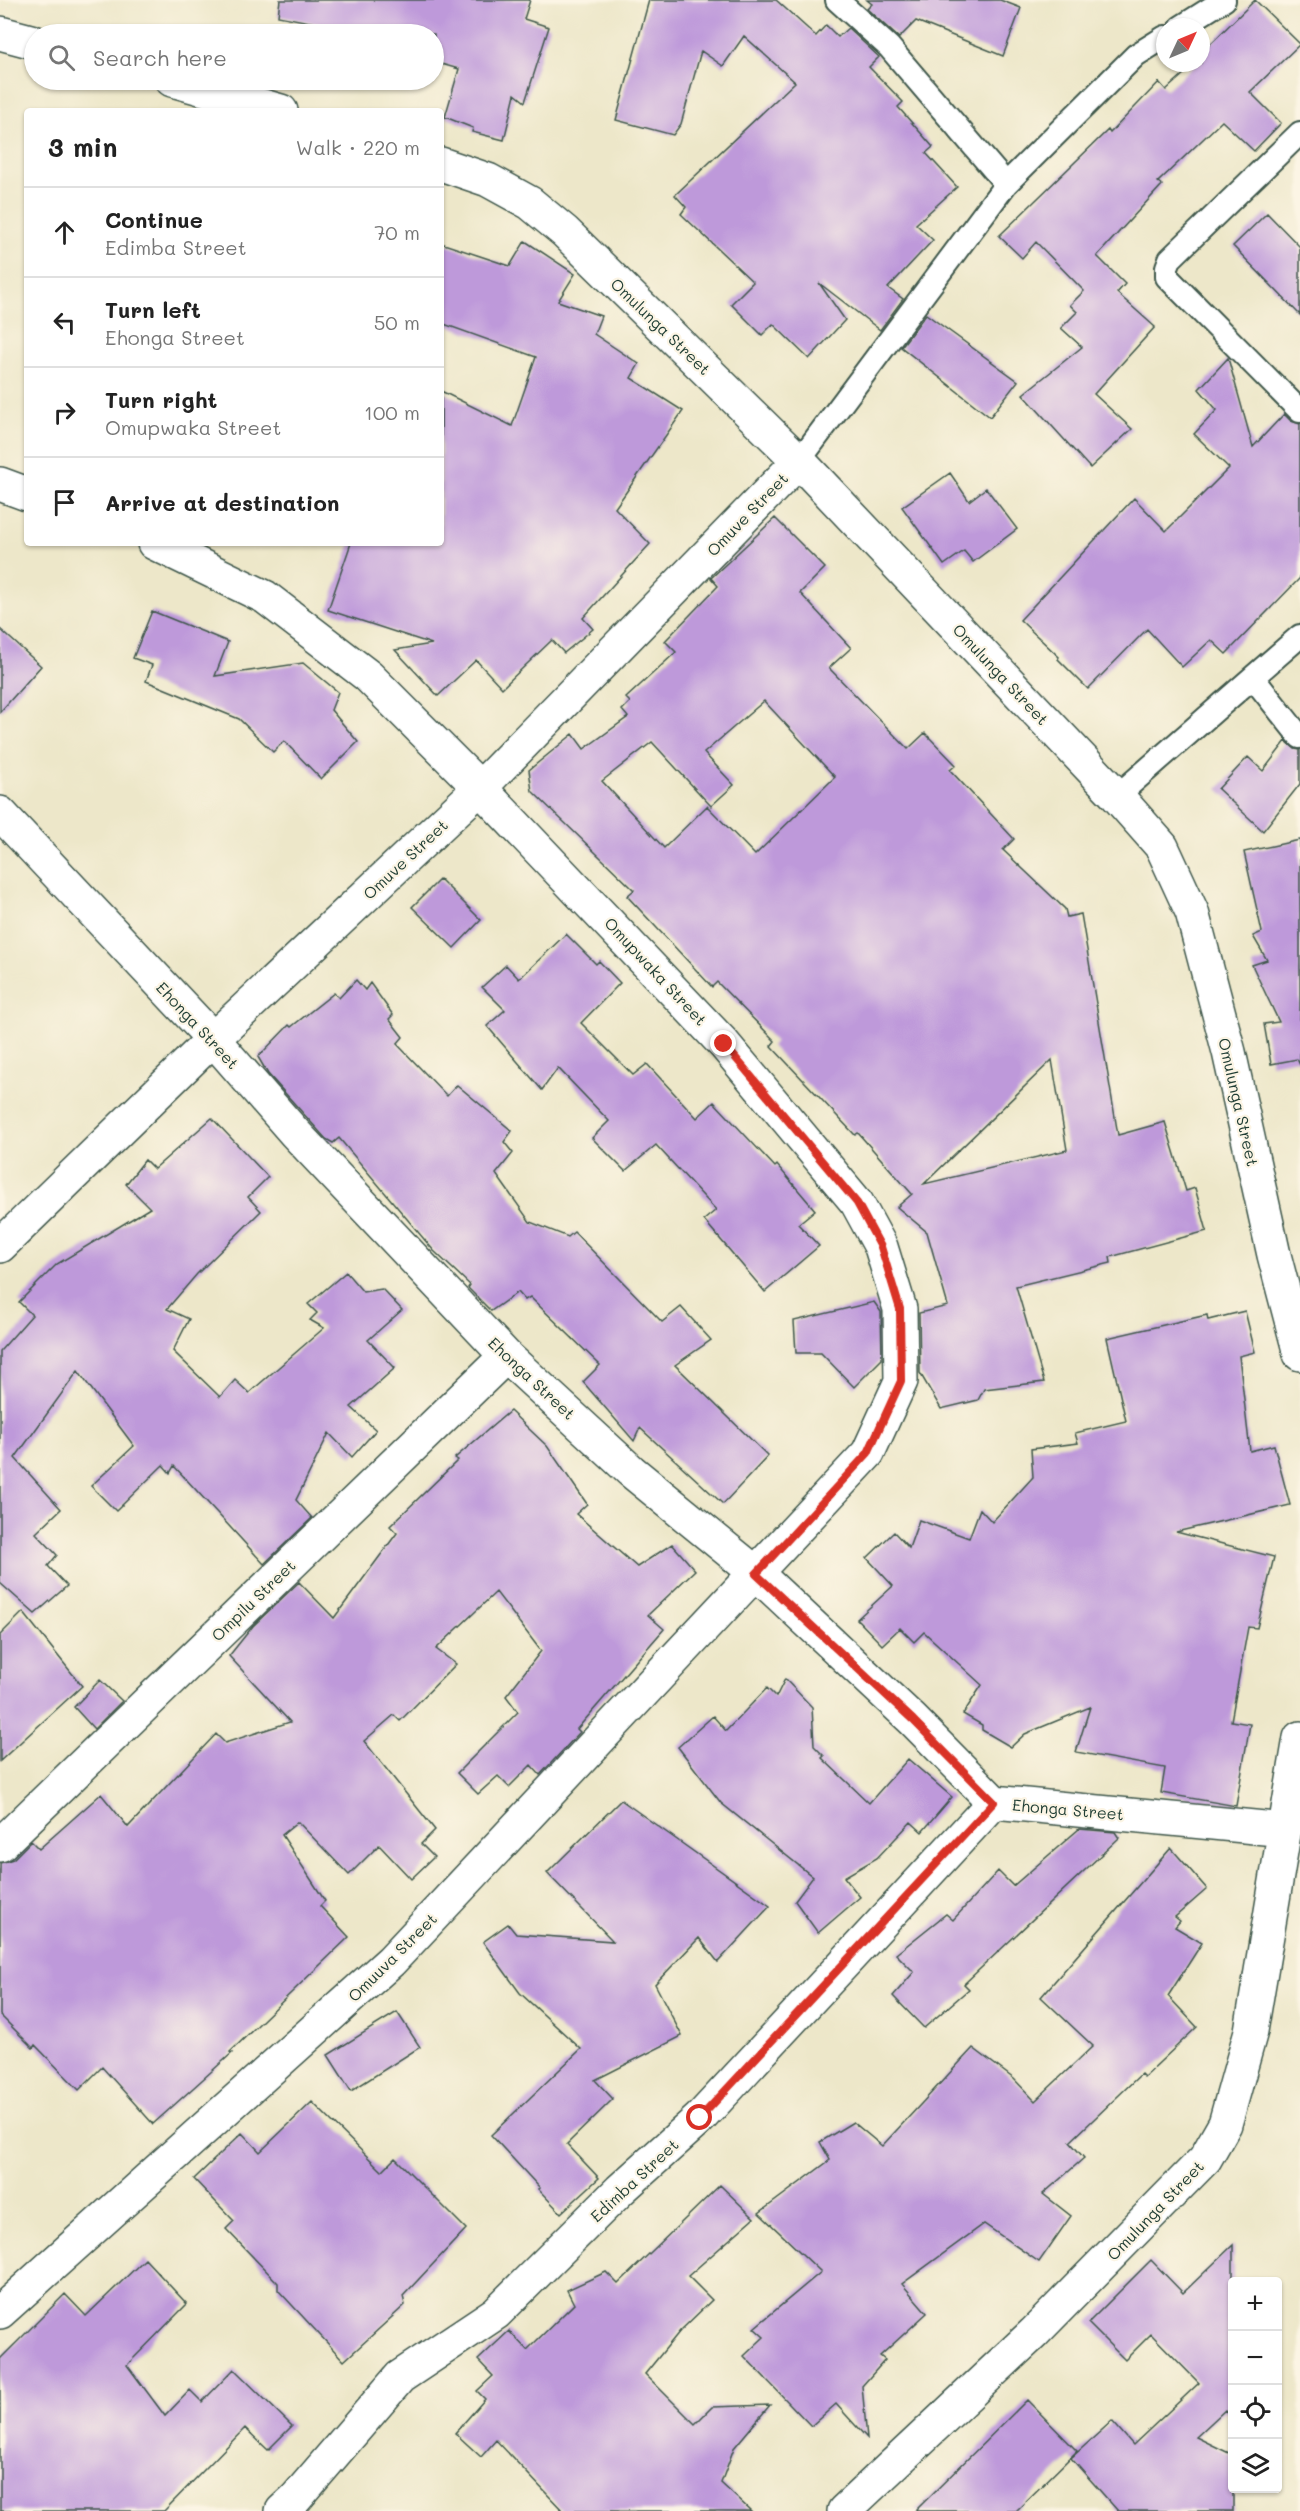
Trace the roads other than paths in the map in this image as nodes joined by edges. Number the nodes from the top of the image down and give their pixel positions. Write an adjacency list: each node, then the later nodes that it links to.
1 (837, 0): 11 (lane)
2 (1224, 0): 3 (lane)
3 (1195, 18)
4 (0, 33): 5 (street)
5 (24, 39)
6 (1156, 43): 11 (lane)
7 (207, 90): 8 (street)
8 (270, 108)
9 (1300, 133): 12 (lane)
10 (444, 165): 13 (street, Omulunga Street)
11 (1006, 184): 13 (lane)
12 (1300, 411)
13 (800, 460): 20 (street, Omuve Street); 21 (street, Omulunga Street)
14 (0, 484): 15 (street)
15 (24, 493)
16 (160, 546): 20 (street, Omupwaka Street)
17 (1300, 636): 18 (lane)
18 (1254, 679): 19 (lane); 21 (lane)
19 (1300, 737)
20 (480, 788): 23 (street, Omuve Street); 27 (street, Omupwaka Street)
21 (1117, 796): 25 (street, Omulunga Street)
22 (0, 813): 23 (street, Ehonga Street)
23 (213, 1039): 24 (street, Omuve Street); 26 (street, Ehonga Street)
24 (0, 1246)
25 (1300, 1354)
26 (506, 1356): 27 (street, Ehonga Street); 31 (street, Ompilu Street)
27 (756, 1574): 29 (street, Ehonga Street); 32 (street, Omuuva Street)
28 (1300, 1738): 30 (street, Omulunga Street)
29 (994, 1802): 30 (street, Ehonga Street); 33 (street, Edimba Street)
30 (1286, 1830): 34 (street, Omulunga Street)
31 (0, 1845)
32 (0, 2312)
33 (282, 2511)
34 (844, 2511)

